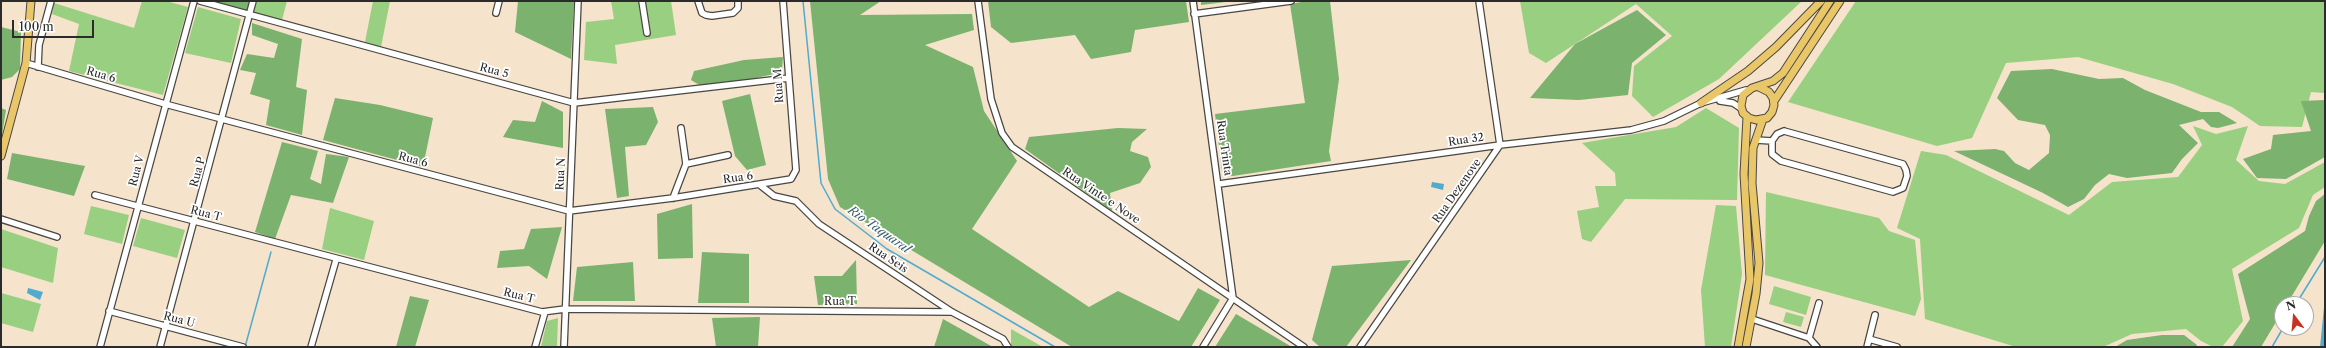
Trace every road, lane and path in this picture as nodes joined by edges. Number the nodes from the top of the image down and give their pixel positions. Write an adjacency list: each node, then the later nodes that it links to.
1 (31, 1): 23 (main road)
2 (51, 1): 24 (street)
3 (194, 1): 31 (street, Rua V)
4 (200, 1): 21 (street, Rua 5)
5 (254, 1): 21 (street, Rua P)
6 (499, 1): 19 (street)
7 (578, 1): 29 (street, Rua N)
8 (642, 1): 22 (street)
9 (698, 1): 10 (street)
10 (738, 1)
11 (783, 1): 25 (street, Rua M)
12 (978, 1): 54 (street, Rua Vinte e Nove)
13 (1193, 1): 20 (street, Rua Trinta)
14 (1291, 1): 20 (street)
15 (1479, 1): 39 (street)
16 (1821, 1): 30 (main road)
17 (1830, 1): 26 (main road)
18 (1840, 1): 28 (main road)
19 (496, 13)
20 (1194, 14): 44 (street, Rua Trinta)
21 (249, 16): 29 (street, Rua 5); 34 (street, Rua P)
22 (647, 33)
23 (26, 63): 24 (street, Rua 6); 41 (main road)
24 (38, 67): 31 (street, Rua 6)
25 (789, 78): 29 (street, Rua 5); 43 (street, Rua M)
26 (1755, 87): 27 (street, Rua 32); 28 (main road); 32 (main road)
27 (1712, 101): 30 (street, Rua 32); 32 (street, Rua 32)
28 (1774, 101): 35 (main road)
29 (574, 102): 49 (street, Rua N)
30 (1701, 103): 39 (street, Rua 32)
31 (165, 104): 34 (street, Rua 6); 48 (street, Rua V)
32 (1742, 109): 33 (main road)
33 (1746, 116): 35 (main road); 75 (main road)
34 (222, 119): 49 (street, Rua 6); 51 (street, Rua P)
35 (1763, 119): 37 (main road)
36 (680, 128): 42 (street)
37 (1756, 140): 38 (street); 61 (main road)
38 (1772, 142): 38 (street)
39 (1500, 145): 44 (street, Rua 32); 74 (street, Rua Dezenove)
40 (728, 155): 42 (street)
41 (1, 156)
42 (686, 164): 47 (street)
43 (796, 170): 45 (street, Rua 6)
44 (1219, 184): 54 (street, Rua Trinta)
45 (760, 185): 47 (street, Rua 6); 59 (street, Rua Seis)
46 (95, 195): 48 (street, Rua T)
47 (673, 198): 49 (street, Rua 6)
48 (138, 206): 51 (street, Rua T); 57 (street, Rua V)
49 (569, 211): 56 (street, Rua N)
50 (1, 219): 52 (street)
51 (195, 222): 53 (street, Rua T); 62 (street, Rua P)
52 (57, 237)
53 (336, 260): 58 (street, Rua T); 68 (street)
54 (1233, 298): 72 (street); 73 (street, Rua Vinte e Nove)
55 (1819, 303): 63 (street)
56 (565, 309): 58 (street, Rua T); 59 (street, Rua T); 70 (street, Rua N)
57 (109, 311): 62 (street, Rua U); 65 (street, Rua V)
58 (545, 312): 69 (street)
59 (952, 312): 71 (street, Rua Seis)
60 (1875, 315): 64 (street)
61 (1752, 319): 63 (street); 76 (main road)
62 (166, 327): 66 (street, Rua P); 67 (street, Rua U)
63 (1808, 338): 77 (street)
64 (1869, 339): 78 (street); 79 (street)
65 (100, 347)
66 (160, 347)
67 (243, 347)
68 (311, 347)
69 (535, 347)
70 (564, 347)
71 (1008, 347)
72 (1203, 347)
73 (1304, 347)
74 (1360, 347)
75 (1738, 347)
76 (1746, 347)
77 (1817, 347)
78 (1867, 347)
79 (1897, 347)

